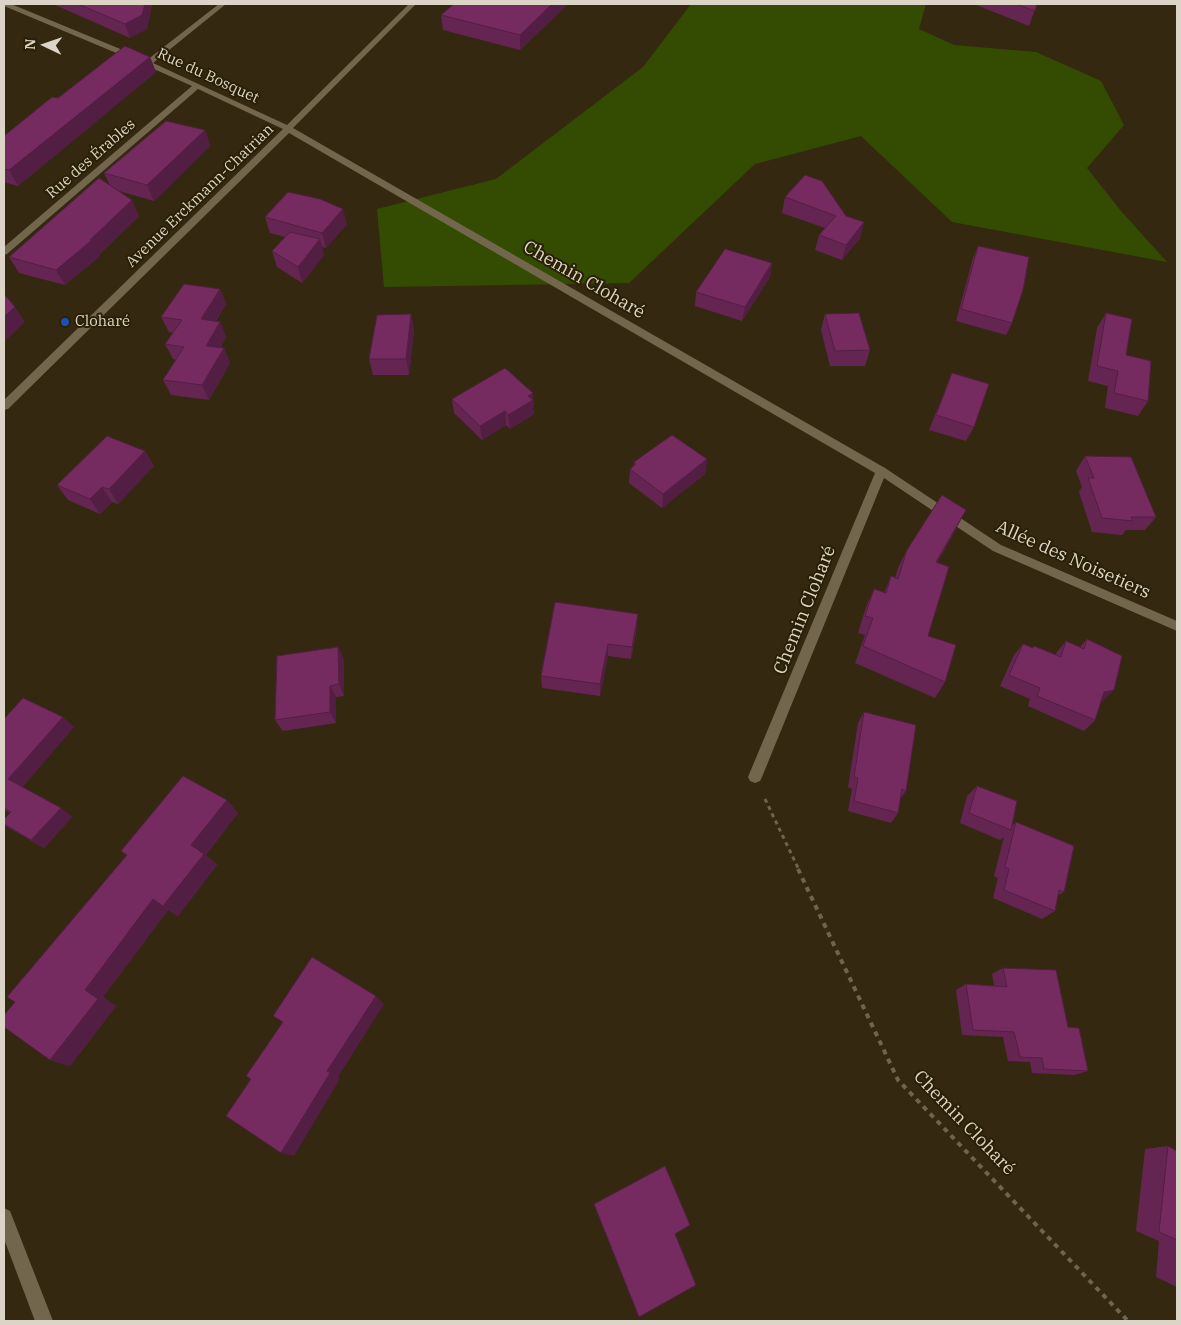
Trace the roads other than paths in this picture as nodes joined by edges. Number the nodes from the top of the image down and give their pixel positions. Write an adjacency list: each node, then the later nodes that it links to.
1 (5, 4): 4 (street, Rue du Bosquet)
2 (223, 4): 4 (street)
3 (413, 4): 6 (street, Avenue Erckmann-Chatrian)
4 (148, 63): 5 (street, Rue du Bosquet)
5 (197, 86): 6 (street, Rue du Bosquet); 7 (street, Rue des Érables)
6 (288, 129): 8 (street, Avenue Erckmann-Chatrian); 9 (street, Chemin Cloharé)
7 (4, 252)
8 (4, 406)
9 (881, 472): 10 (street, Allée des Noisetiers); 11 (street, Chemin Cloharé)
10 (1177, 626)
11 (755, 777)
12 (4, 1218): 13 (street)
13 (44, 1321)

